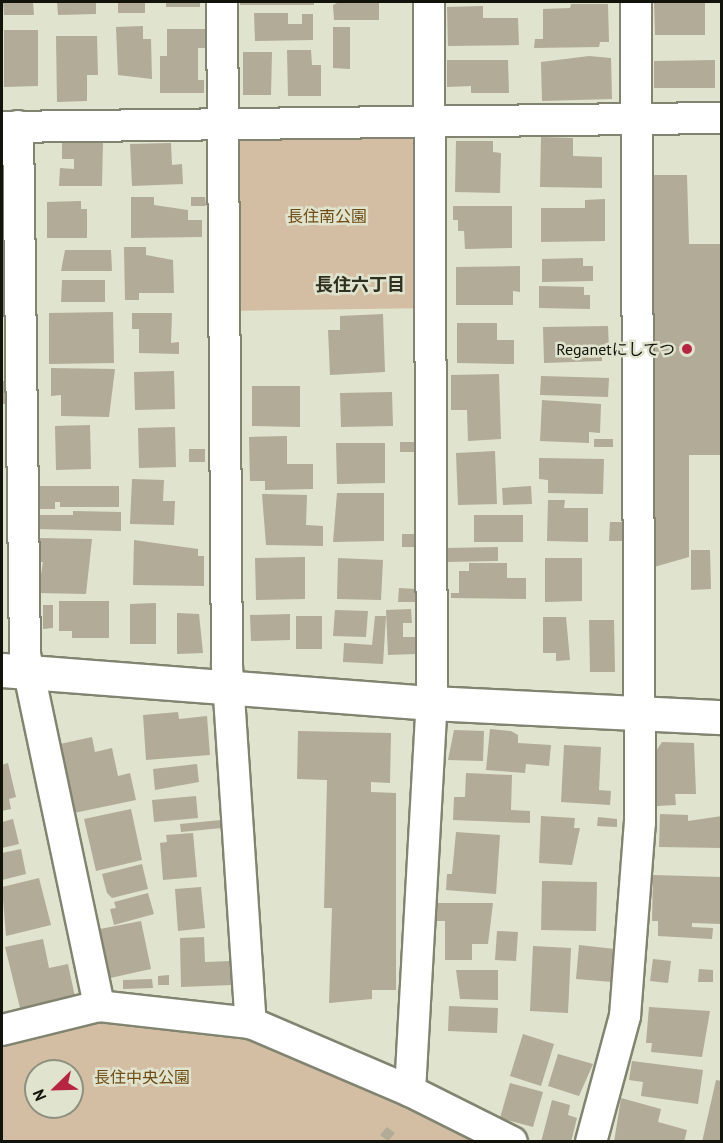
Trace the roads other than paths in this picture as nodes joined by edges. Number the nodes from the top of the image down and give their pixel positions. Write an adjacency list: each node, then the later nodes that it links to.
1 (222, 2): 7 (street)
2 (429, 2): 6 (street)
3 (636, 2): 5 (street)
4 (722, 118): 5 (street)
5 (637, 119): 6 (street); 12 (street)
6 (429, 121): 7 (street); 11 (street)
7 (222, 124): 8 (street); 10 (street)
8 (10, 127): 9 (street)
9 (14, 671): 10 (street); 14 (street)
10 (228, 687): 11 (street); 15 (street)
11 (432, 703): 12 (street); 17 (street)
12 (637, 712): 13 (street); 19 (street)
13 (722, 717)
14 (99, 1006): 15 (street); 16 (street)
15 (251, 1023): 17 (street)
16 (2, 1030)
17 (410, 1092): 18 (street)
18 (512, 1142)
19 (591, 1142)

